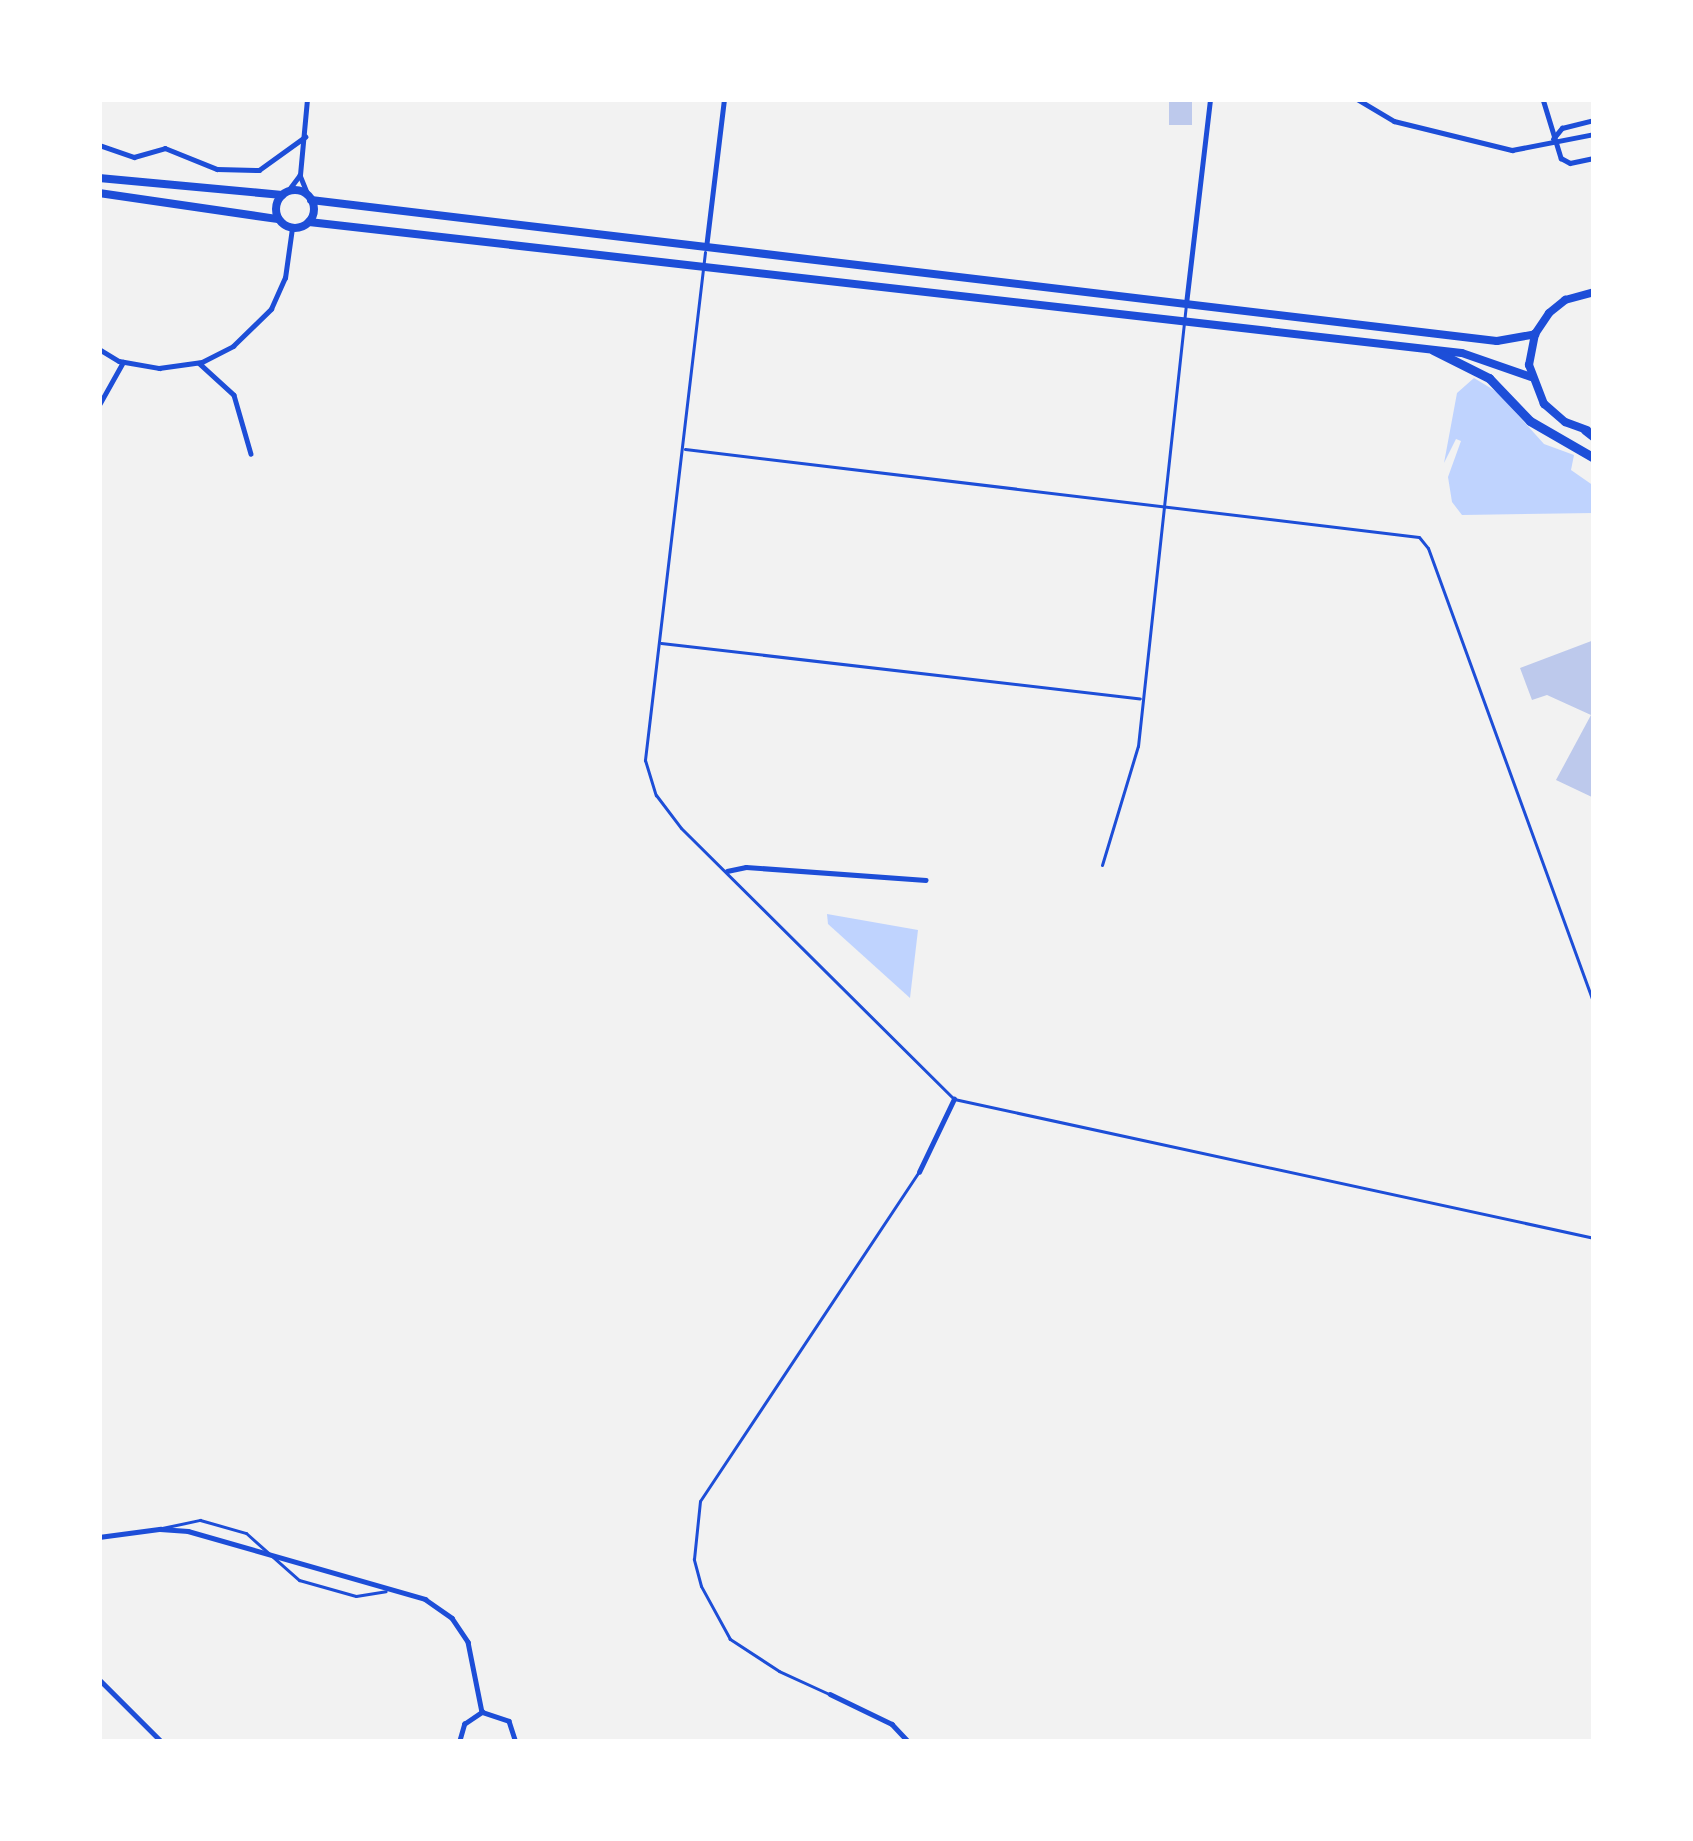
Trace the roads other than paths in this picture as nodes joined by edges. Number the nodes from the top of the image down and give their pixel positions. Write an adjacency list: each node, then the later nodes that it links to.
1 (308, 99): 8 (street)
2 (724, 99): 20 (street)
3 (1210, 99): 23 (street)
4 (1357, 99): 9 (street)
5 (1543, 99): 9 (street)
6 (1594, 120): 9 (street)
7 (1594, 134): 9 (street)
8 (305, 137): 10 (street); 12 (street)
9 (1553, 140): 11 (street)
10 (99, 145)
11 (1594, 158)
12 (300, 175): 15 (street); 16 (street)
13 (99, 178): 15 (main road)
14 (99, 193): 17 (main road)
15 (284, 194): 16 (main road); 17 (main road)
16 (309, 198): 18 (main road); 20 (main road)
17 (278, 219): 19 (main road)
18 (309, 222): 19 (main road); 21 (main road)
19 (292, 228): 29 (street)
20 (705, 249): 21 (lane); 23 (main road)
21 (705, 265): 24 (main road); 33 (lane)
22 (1594, 292): 25 (main road)
23 (1186, 304): 24 (lane); 25 (main road)
24 (1184, 319): 27 (main road); 36 (lane)
25 (1535, 334): 30 (main road)
26 (99, 350): 28 (street)
27 (1433, 350): 30 (main road); 35 (highway)
28 (123, 362): 29 (street); 31 (street)
29 (199, 363): 34 (street)
30 (1531, 377): 32 (main road)
31 (99, 405)
32 (1591, 433)
33 (682, 449): 36 (lane); 37 (lane)
34 (251, 454)
35 (1594, 458)
36 (1163, 503): 38 (lane); 42 (lane)
37 (659, 643): 38 (lane); 40 (lane)
38 (1144, 698): 39 (lane)
39 (1102, 865)
40 (727, 872): 41 (street); 43 (lane)
41 (926, 880)
42 (1594, 1005)
43 (954, 1099): 44 (street); 45 (lane)
44 (919, 1172): 51 (lane)
45 (1594, 1238)
46 (160, 1528): 47 (street); 48 (street); 48 (lane)
47 (99, 1537)
48 (267, 1554): 49 (street); 49 (lane)
49 (393, 1588): 52 (street)
50 (99, 1679): 53 (street)
51 (830, 1694): 56 (street)
52 (482, 1712): 54 (street); 55 (street)
53 (162, 1742)
54 (459, 1742)
55 (516, 1742)
56 (908, 1742)

